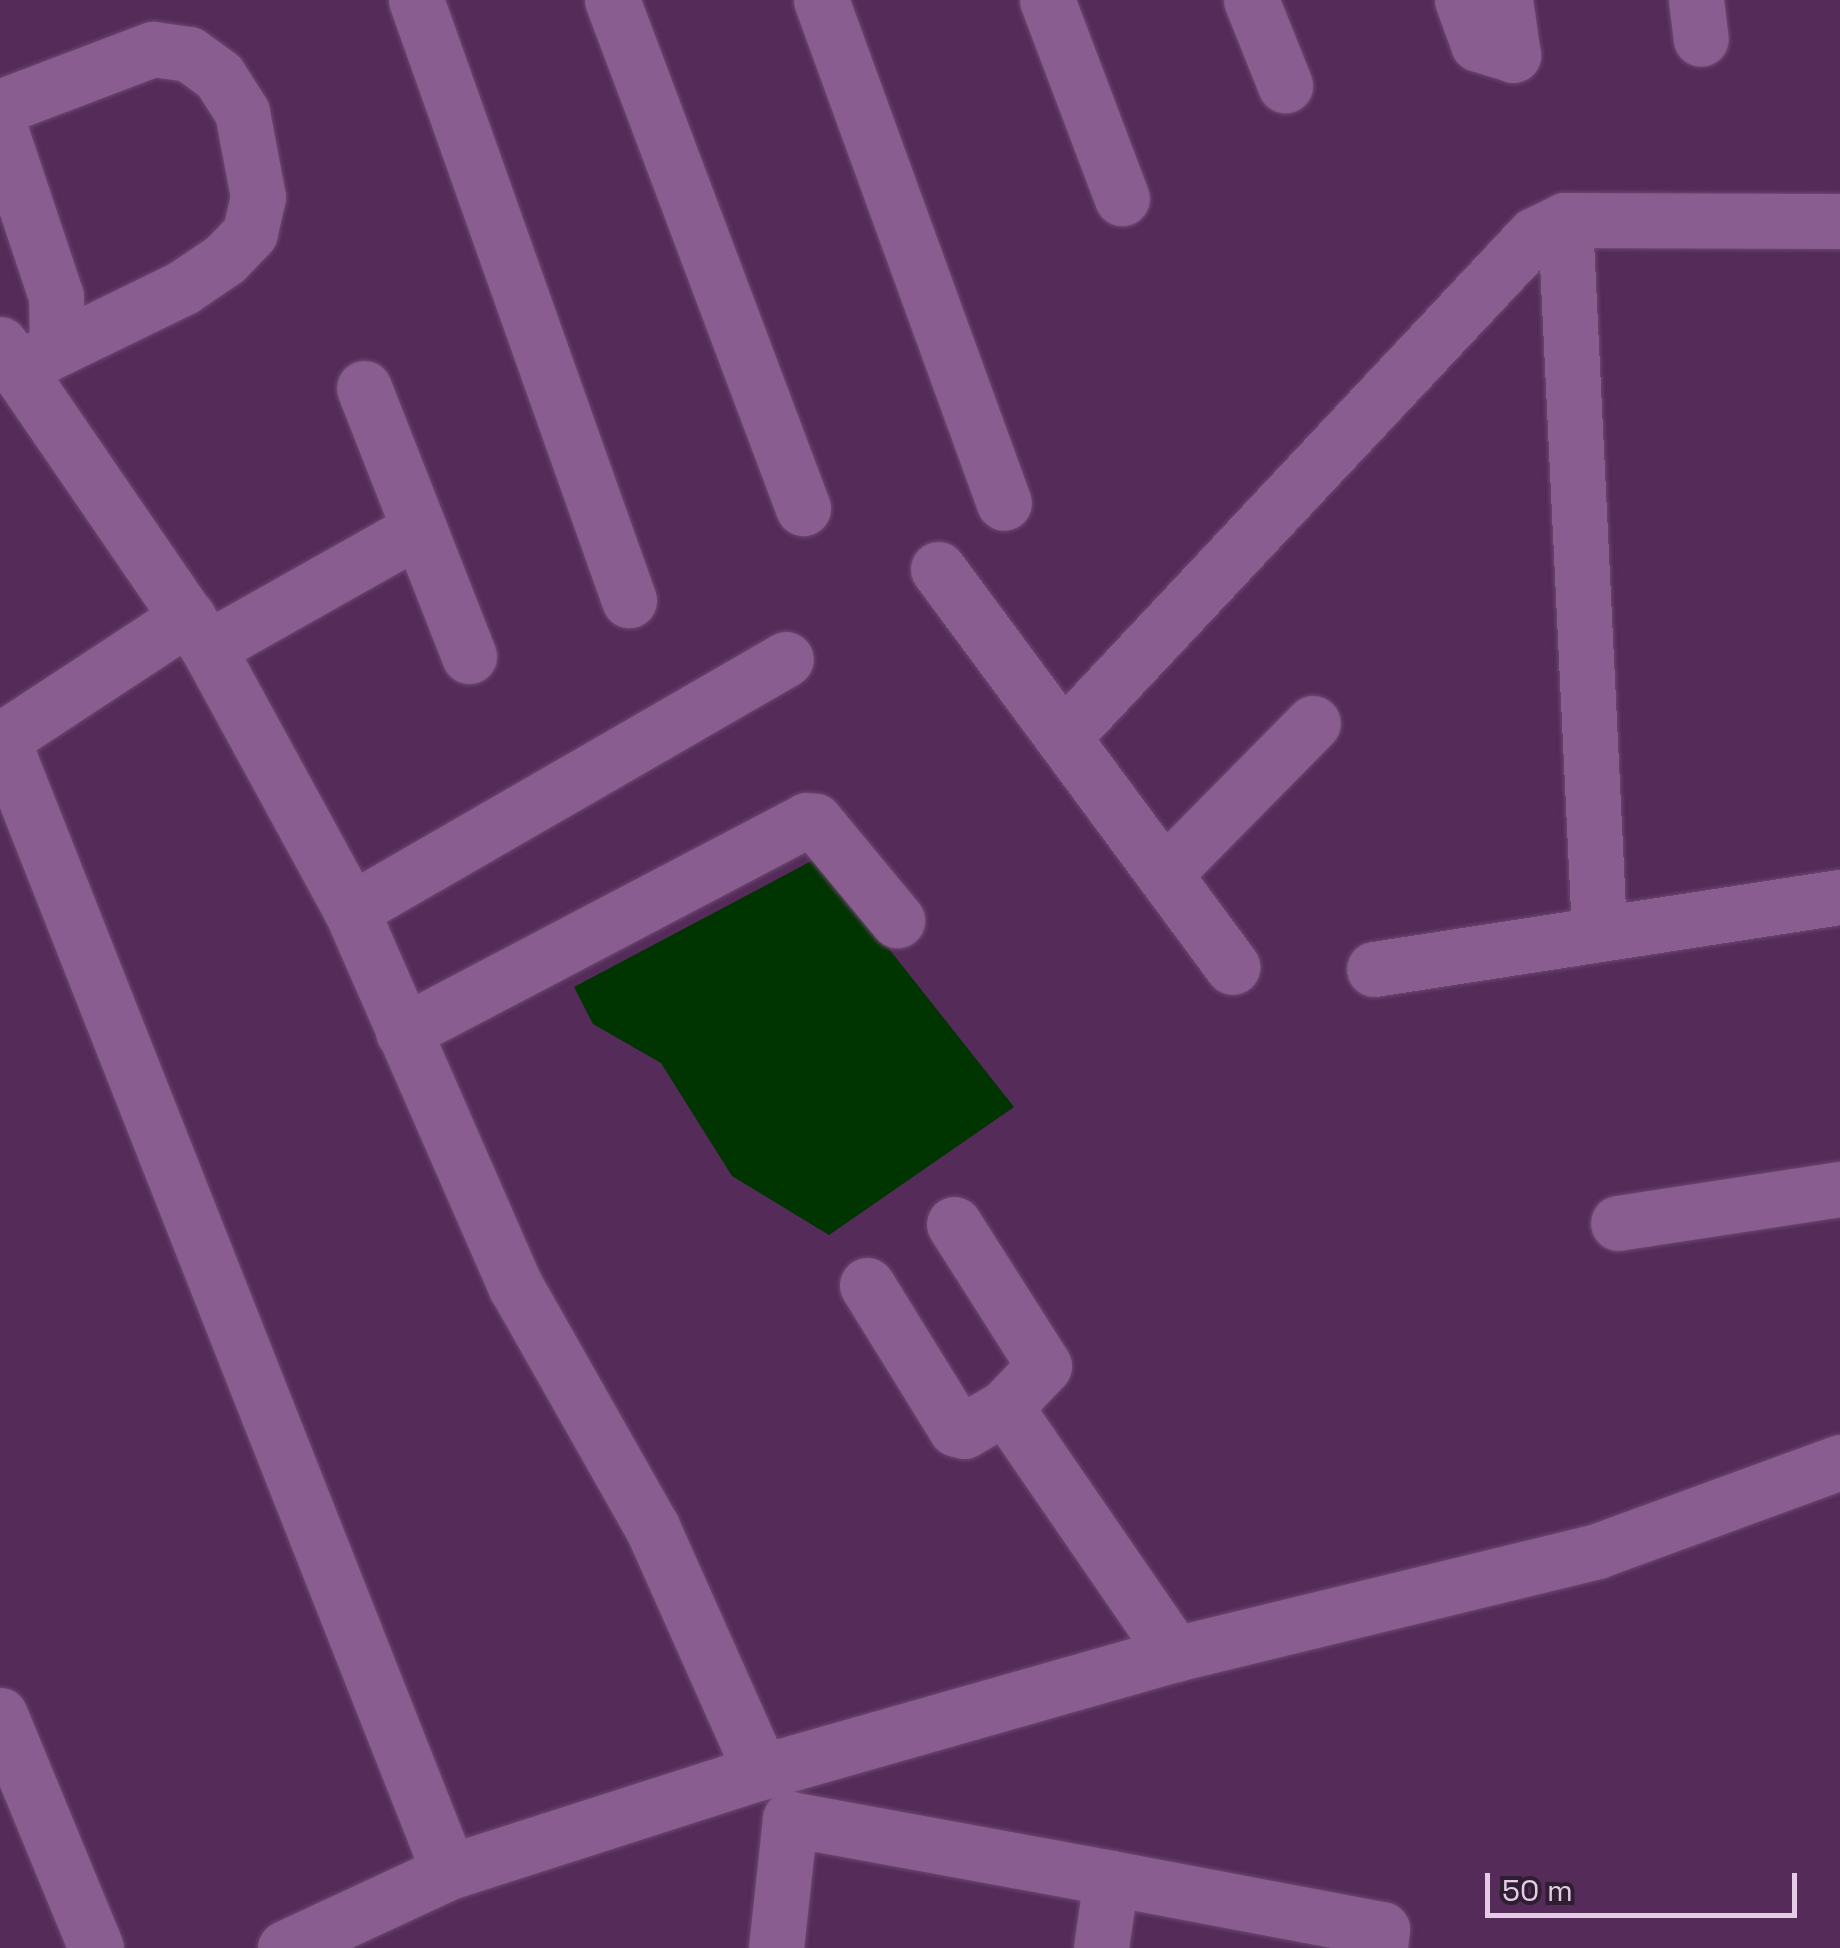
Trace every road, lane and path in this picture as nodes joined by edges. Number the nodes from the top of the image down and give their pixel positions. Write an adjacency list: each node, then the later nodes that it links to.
1 (416, 0): 20 (street)
2 (612, 0): 17 (street)
3 (820, 0): 16 (street)
4 (1047, 0): 11 (street)
5 (1252, 0): 8 (street)
6 (1462, 0): 7 (street)
7 (1506, 0)
8 (1285, 85)
9 (0, 107): 14 (street)
10 (0, 129): 14 (street)
11 (1122, 198)
12 (1565, 220): 13 (street); 25 (street); 30 (street)
13 (1840, 221)
14 (24, 352): 21 (street)
15 (364, 388): 18 (street)
16 (1004, 503)
17 (802, 508)
18 (419, 529): 21 (street); 22 (street)
19 (938, 569): 25 (street)
20 (629, 600)
21 (198, 632): 28 (street); 44 (street)
22 (469, 656)
23 (786, 659): 28 (street)
24 (1313, 722): 26 (street)
25 (1063, 737): 26 (street)
26 (1164, 874): 31 (street)
27 (1840, 897): 30 (street)
28 (351, 910): 33 (street)
29 (897, 920): 33 (street)
30 (1599, 931): 32 (street)
31 (1233, 967)
32 (1374, 969)
33 (404, 1032): 42 (street)
34 (1840, 1189): 35 (street)
35 (1618, 1223)
36 (954, 1224): 38 (street)
37 (867, 1285): 38 (street)
38 (1005, 1408): 40 (street)
39 (1840, 1462): 40 (street)
40 (1175, 1654): 42 (street)
41 (0, 1715): 46 (street)
42 (772, 1768): 43 (street); 44 (street)
43 (790, 1819): 45 (street); 48 (street)
44 (449, 1872): 47 (street)
45 (1112, 1878): 49 (street); 50 (street)
46 (96, 1948)
47 (285, 1948)
48 (776, 1948)
49 (1102, 1948)
50 (1380, 1948)

